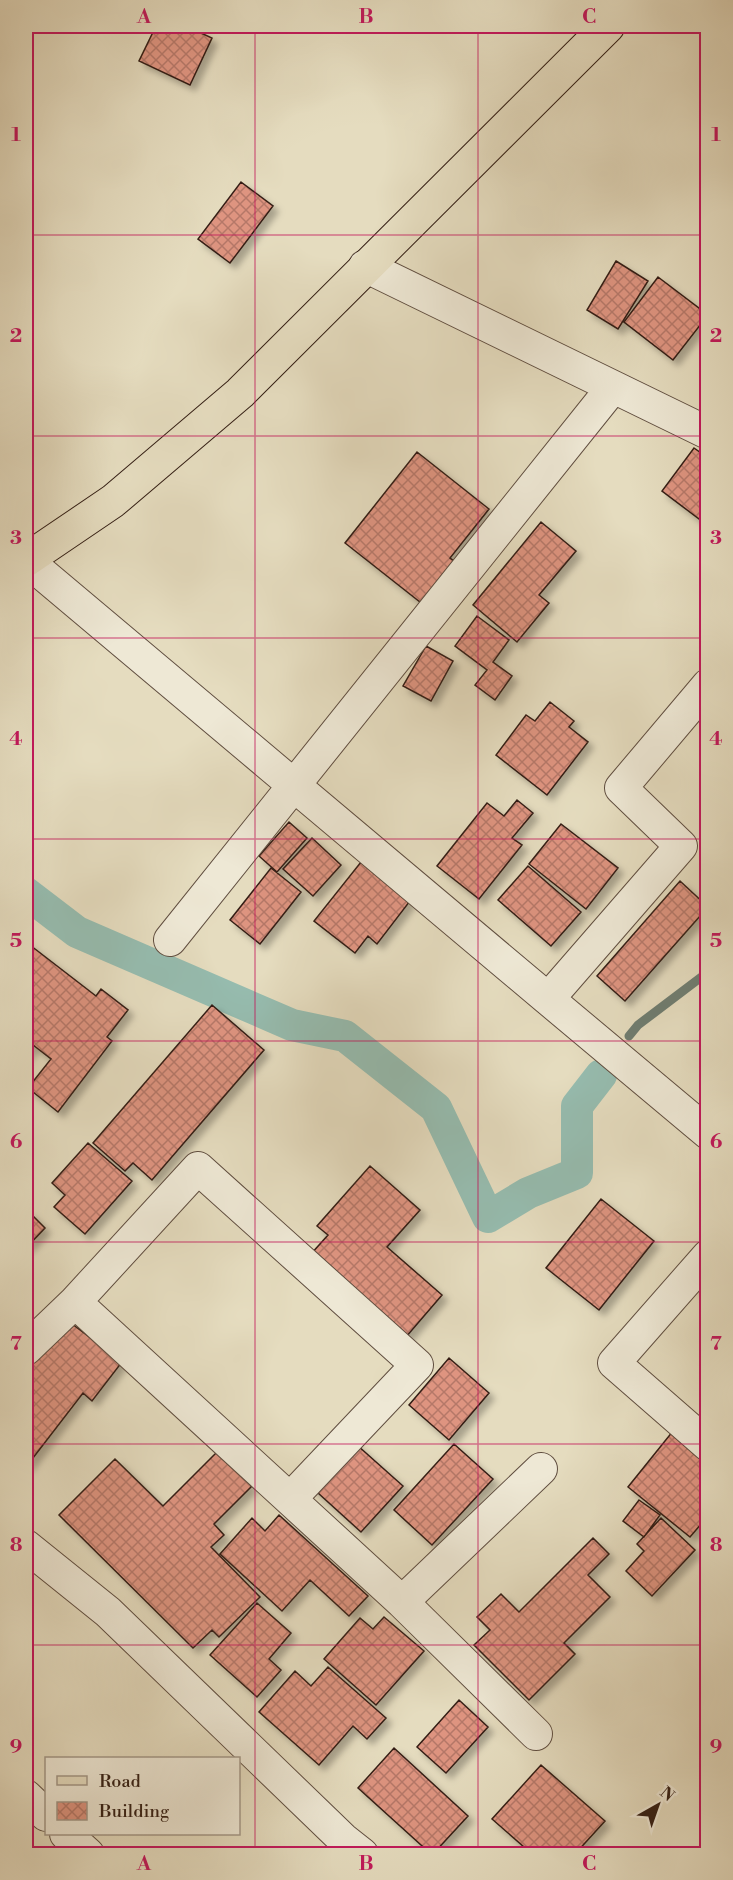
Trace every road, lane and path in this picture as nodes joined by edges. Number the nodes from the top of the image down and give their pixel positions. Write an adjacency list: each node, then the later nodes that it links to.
1 (608, 26): 2 (main road)
2 (365, 266): 3 (street); 5 (main road)
3 (613, 387): 4 (street); 7 (street)
4 (708, 433)
5 (26, 560): 7 (street)
6 (708, 685): 9 (street)
7 (294, 785): 8 (street); 9 (street)
8 (170, 940)
9 (548, 999): 10 (street)
10 (708, 1133)
11 (708, 1256): 14 (street)
12 (75, 1302): 13 (street); 16 (street); 16 (street)
13 (26, 1349)
14 (708, 1445)
15 (542, 1469): 18 (street)
16 (290, 1499): 18 (street)
17 (26, 1546): 24 (street)
18 (402, 1602): 19 (street)
19 (536, 1734)
20 (26, 1796): 21 (street)
21 (45, 1814)
22 (68, 1835): 23 (street)
23 (88, 1854)
24 (362, 1854)

